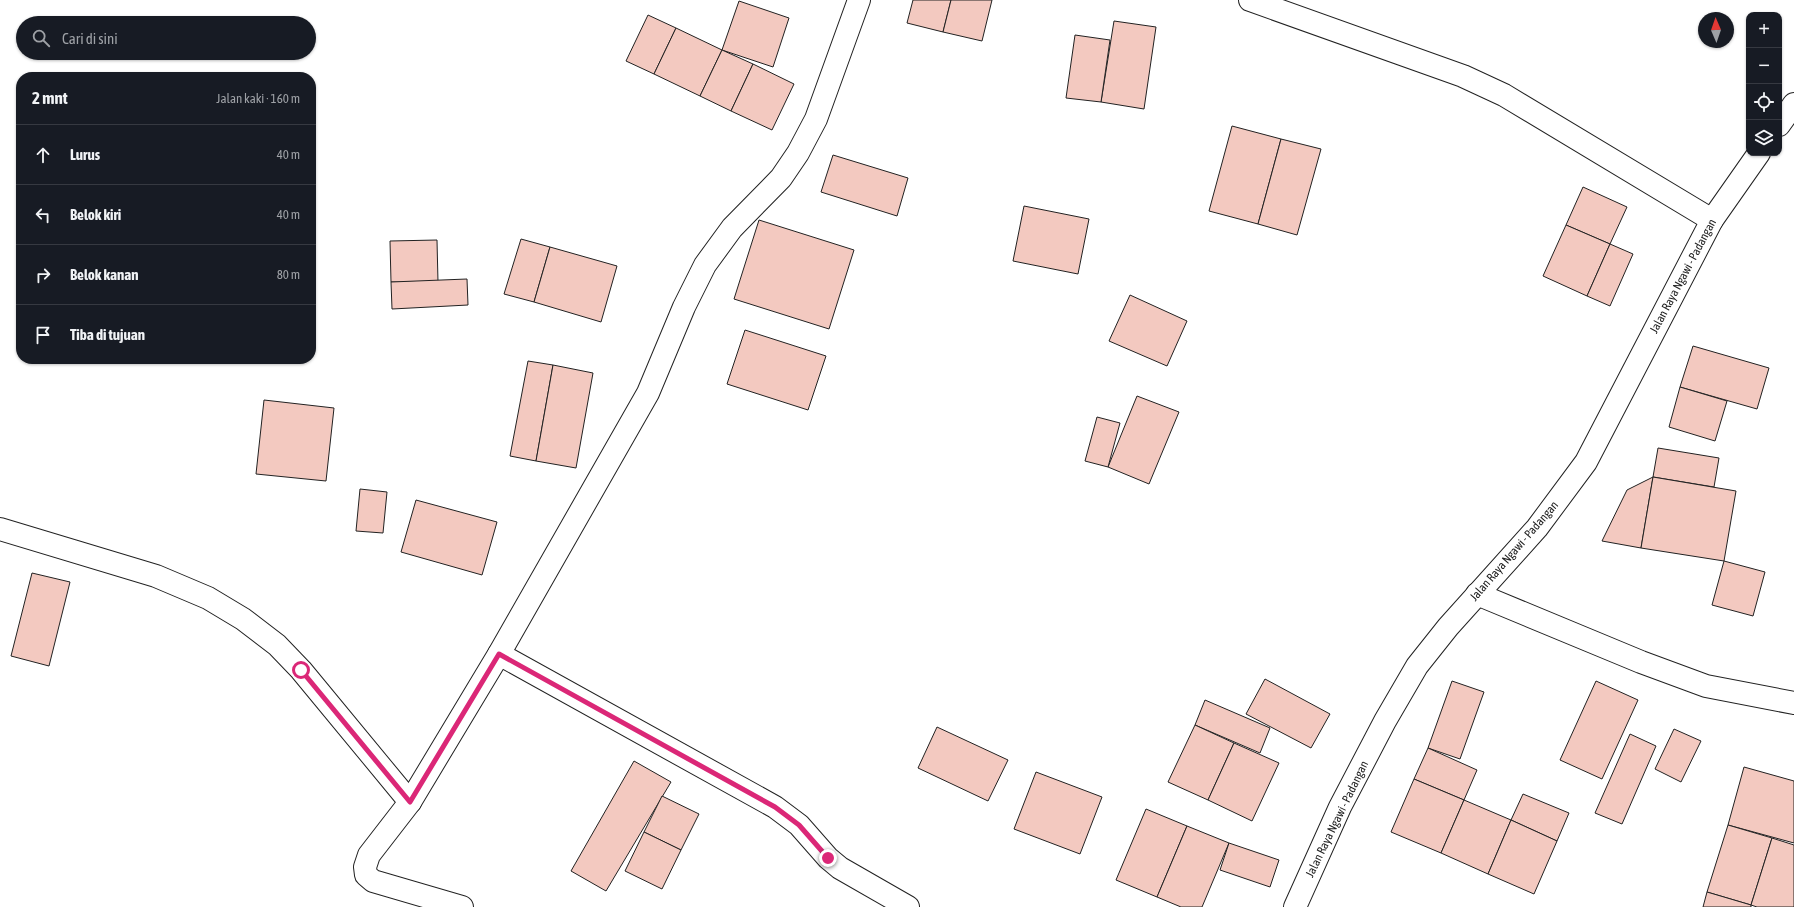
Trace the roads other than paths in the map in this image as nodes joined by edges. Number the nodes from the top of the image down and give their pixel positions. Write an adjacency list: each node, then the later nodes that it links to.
1 (859, 0): 9 (main road)
2 (1250, 0): 6 (main road)
3 (1794, 104): 4 (main road)
4 (1782, 121)
5 (1757, 156): 6 (main road, Jalan Raya Ngawi - Padangan)
6 (1712, 220): 8 (main road, Jalan Raya Ngawi - Padangan)
7 (0, 530): 11 (main road)
8 (1477, 594): 10 (main road); 14 (main road, Jalan Raya Ngawi - Padangan)
9 (499, 654): 11 (main road); 13 (main road)
10 (1794, 703)
11 (410, 802): 12 (main road)
12 (462, 907)
13 (908, 907)
14 (1295, 907)

